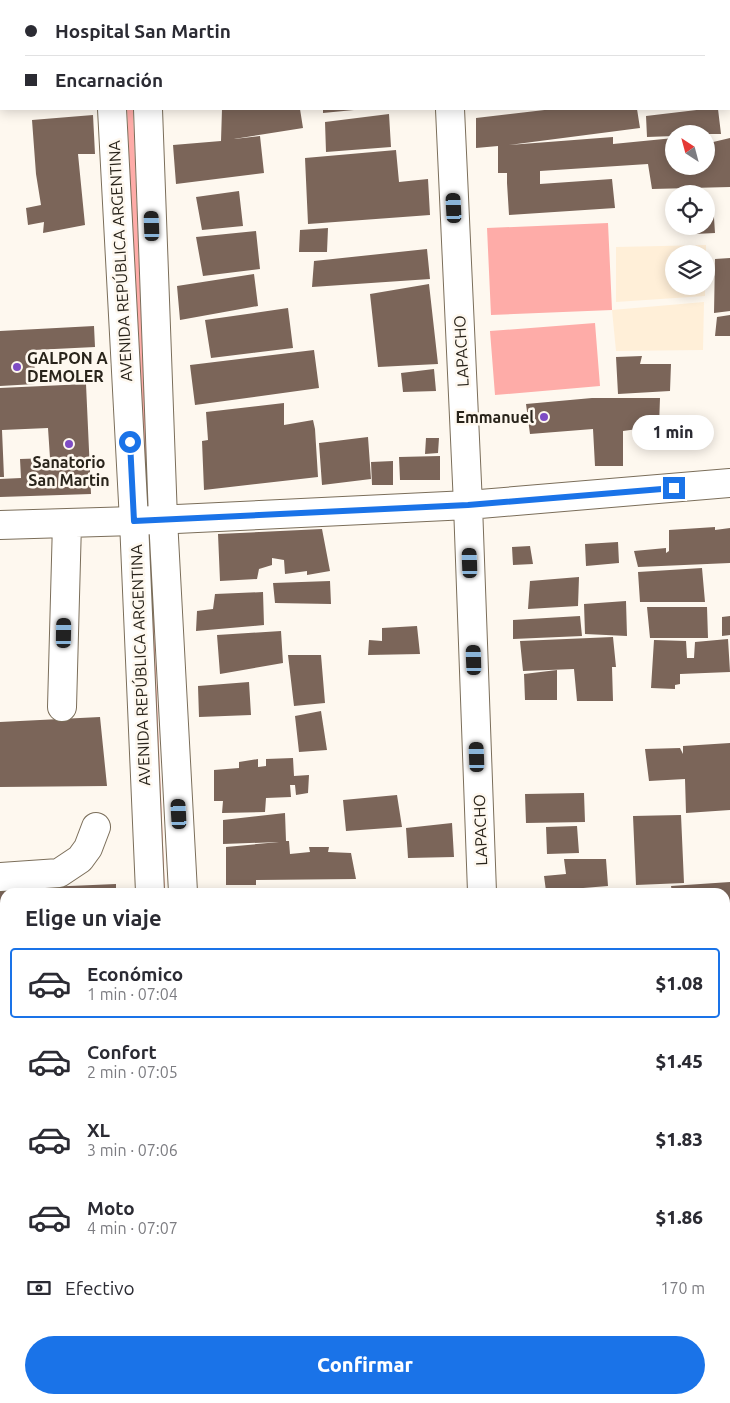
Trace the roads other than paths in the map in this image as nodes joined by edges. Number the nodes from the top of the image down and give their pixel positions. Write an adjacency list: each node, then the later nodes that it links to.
1 (112, 110): 7 (main road, AVENIDA REPÚBLICA ARGENTINA)
2 (148, 110): 6 (main road, AVENIDA REPÚBLICA ARGENTINA)
3 (450, 110): 5 (main road, LAPACHO)
4 (730, 483): 5 (main road)
5 (468, 505): 6 (main road); 15 (main road, LAPACHO)
6 (163, 519): 7 (main road); 14 (main road, AVENIDA REPÚBLICA ARGENTINA)
7 (134, 521): 8 (main road); 13 (main road, AVENIDA REPÚBLICA ARGENTINA)
8 (67, 523): 9 (main road); 10 (main road)
9 (0, 524)
10 (62, 707)
11 (96, 827): 12 (main road)
12 (0, 877)
13 (150, 888)
14 (183, 888)
15 (482, 888)

